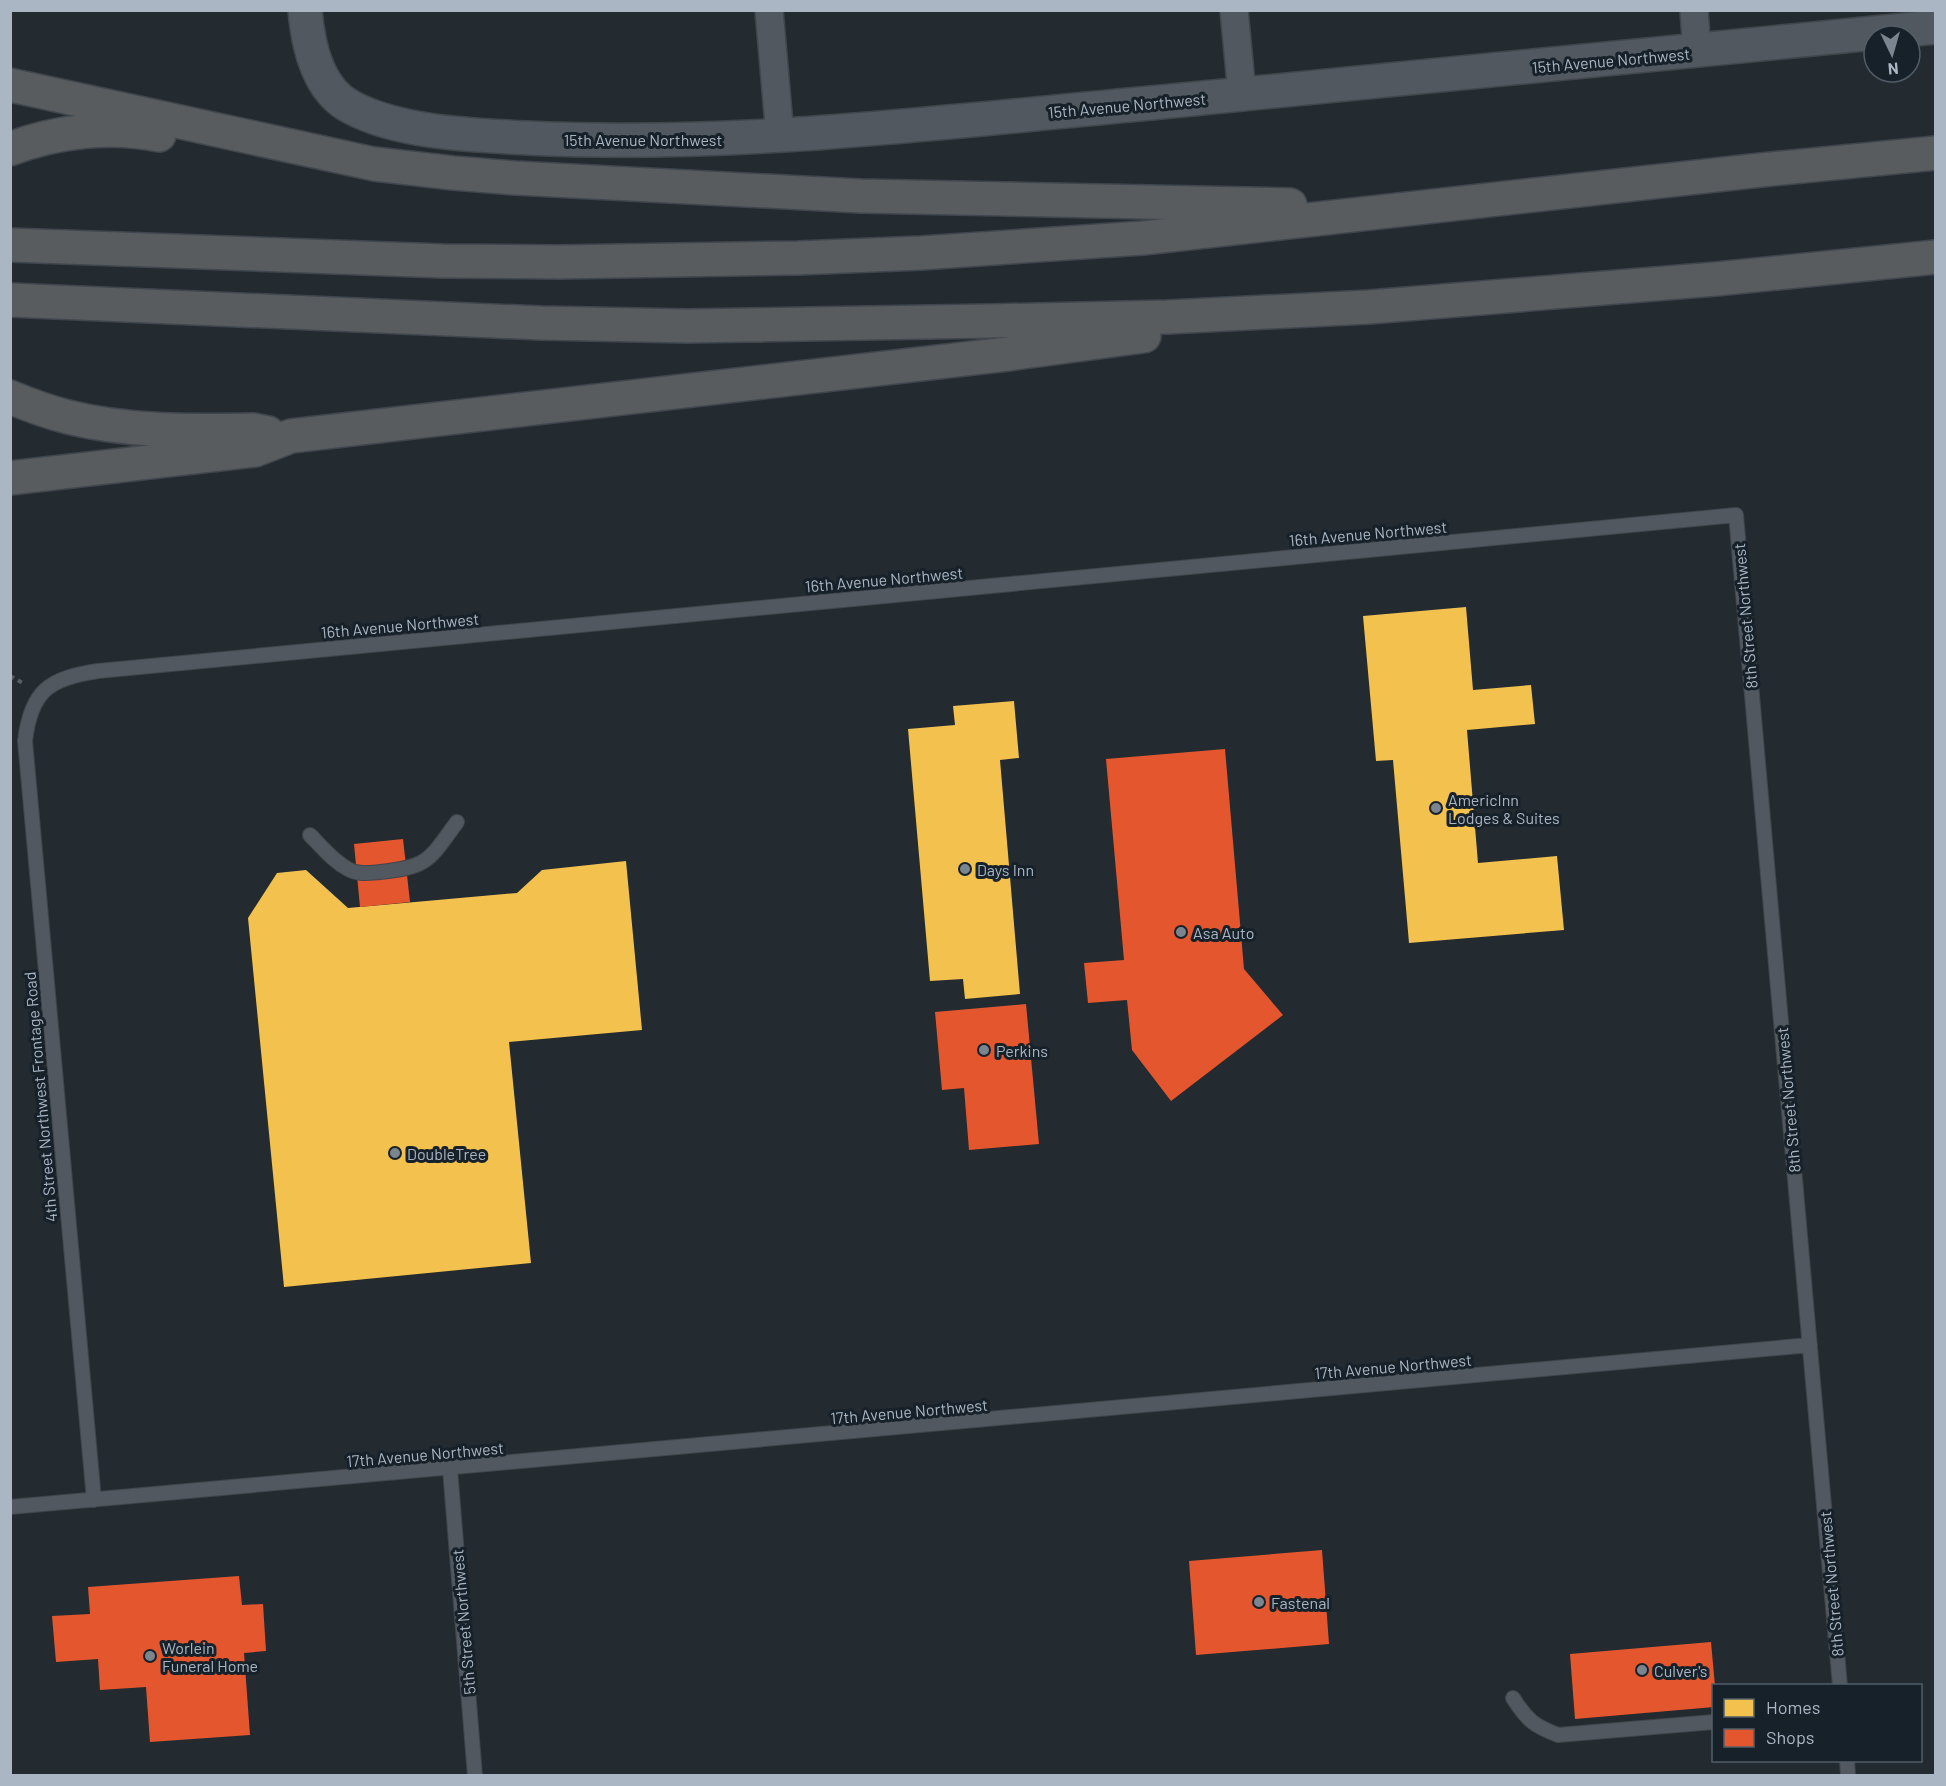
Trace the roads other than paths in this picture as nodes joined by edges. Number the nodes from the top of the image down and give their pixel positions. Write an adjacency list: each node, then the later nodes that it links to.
1 (305, 10): 9 (street, 15th Avenue Northwest)
2 (769, 10): 9 (street)
3 (1234, 10): 8 (street)
4 (1694, 10): 6 (street)
5 (1935, 27): 6 (street, 15th Avenue Northwest)
6 (1698, 52): 8 (street, 15th Avenue Northwest)
7 (10, 85): 10 (highway)
8 (1242, 94): 9 (street, 15th Avenue Northwest)
9 (780, 136)
10 (281, 144): 11 (highway); 13 (highway)
11 (10, 149)
12 (1935, 153): 13 (highway)
13 (1445, 204): 14 (highway)
14 (10, 245)
15 (1935, 257): 17 (highway)
16 (10, 300): 17 (highway)
17 (1369, 307): 19 (highway)
18 (10, 397): 19 (highway)
19 (291, 436): 20 (highway)
20 (10, 478)
21 (1736, 515): 22 (lane, 16th Avenue Northwest); 25 (lane, 8th Street Northwest)
22 (41, 694): 27 (lane, 4th Street Northwest Frontage Road)
23 (457, 822): 24 (lane)
24 (310, 835)
25 (1810, 1345): 26 (lane, 17th Avenue Northwest); 29 (lane, 8th Street Northwest)
26 (450, 1469): 27 (lane, 17th Avenue Northwest); 32 (lane, 5th Street Northwest)
27 (94, 1500): 28 (lane, 17th Avenue Northwest)
28 (10, 1507)
29 (1840, 1684)
30 (1513, 1698): 31 (lane)
31 (1712, 1722)
32 (475, 1776)

